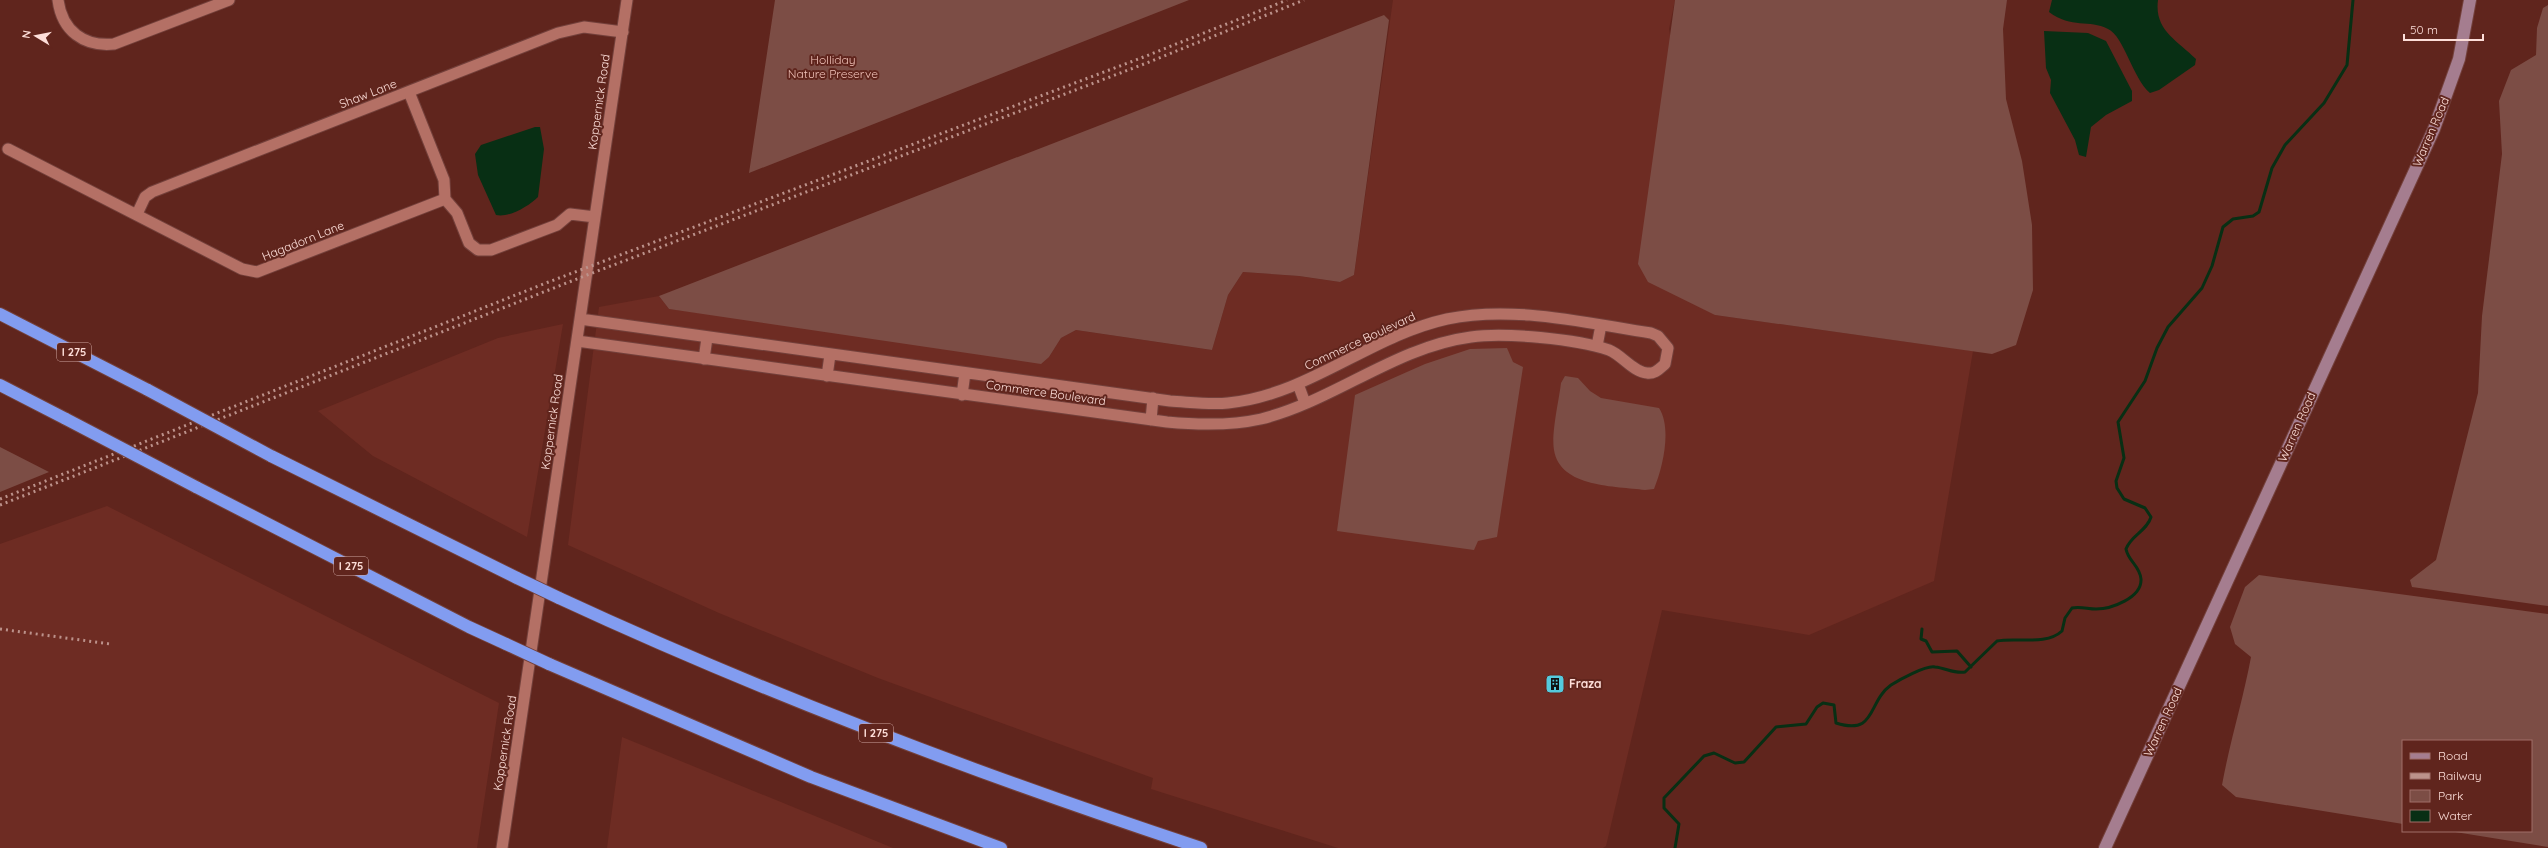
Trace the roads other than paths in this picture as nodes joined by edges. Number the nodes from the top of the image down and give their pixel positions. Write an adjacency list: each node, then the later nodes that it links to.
1 (58, 0): 2 (street)
2 (229, 0)
3 (627, 0): 5 (street, Koppernick Road)
4 (2470, 0): 30 (main road, Warren Road)
5 (622, 32): 6 (street, Shaw Lane); 10 (street, Koppernick Road)
6 (409, 92): 8 (street); 9 (street, Shaw Lane)
7 (8, 149): 9 (street, Hagadorn Lane)
8 (444, 199): 9 (street, Hagadorn Lane); 10 (street)
9 (137, 214)
10 (595, 217): 12 (street, Koppernick Road)
11 (0, 314): 29 (highway, I 275, bridge)
12 (580, 319): 14 (street, Commerce Boulevard); 15 (street, Koppernick Road)
13 (1601, 325): 16 (street); 16 (street, Commerce Boulevard); 21 (street, Commerce Boulevard)
14 (707, 338): 17 (street, Commerce Boulevard); 18 (street)
15 (577, 341): 18 (street, Commerce Boulevard); 27 (street, Koppernick Road)
16 (1597, 346): 25 (street, Commerce Boulevard)
17 (830, 355): 19 (street, Commerce Boulevard); 20 (street)
18 (704, 359): 20 (street, Commerce Boulevard)
19 (965, 373): 23 (street); 24 (street, Commerce Boulevard)
20 (827, 376): 23 (street, Commerce Boulevard)
21 (1298, 384): 24 (street, Commerce Boulevard); 25 (street, Commerce Boulevard)
22 (0, 385): 28 (highway, I 275, bridge)
23 (962, 395): 26 (street, Commerce Boulevard)
24 (1153, 398): 26 (street)
25 (1305, 403): 26 (street, Commerce Boulevard)
26 (1151, 420)
27 (502, 848)
28 (1001, 848)
29 (1201, 848)
30 (2105, 848)

